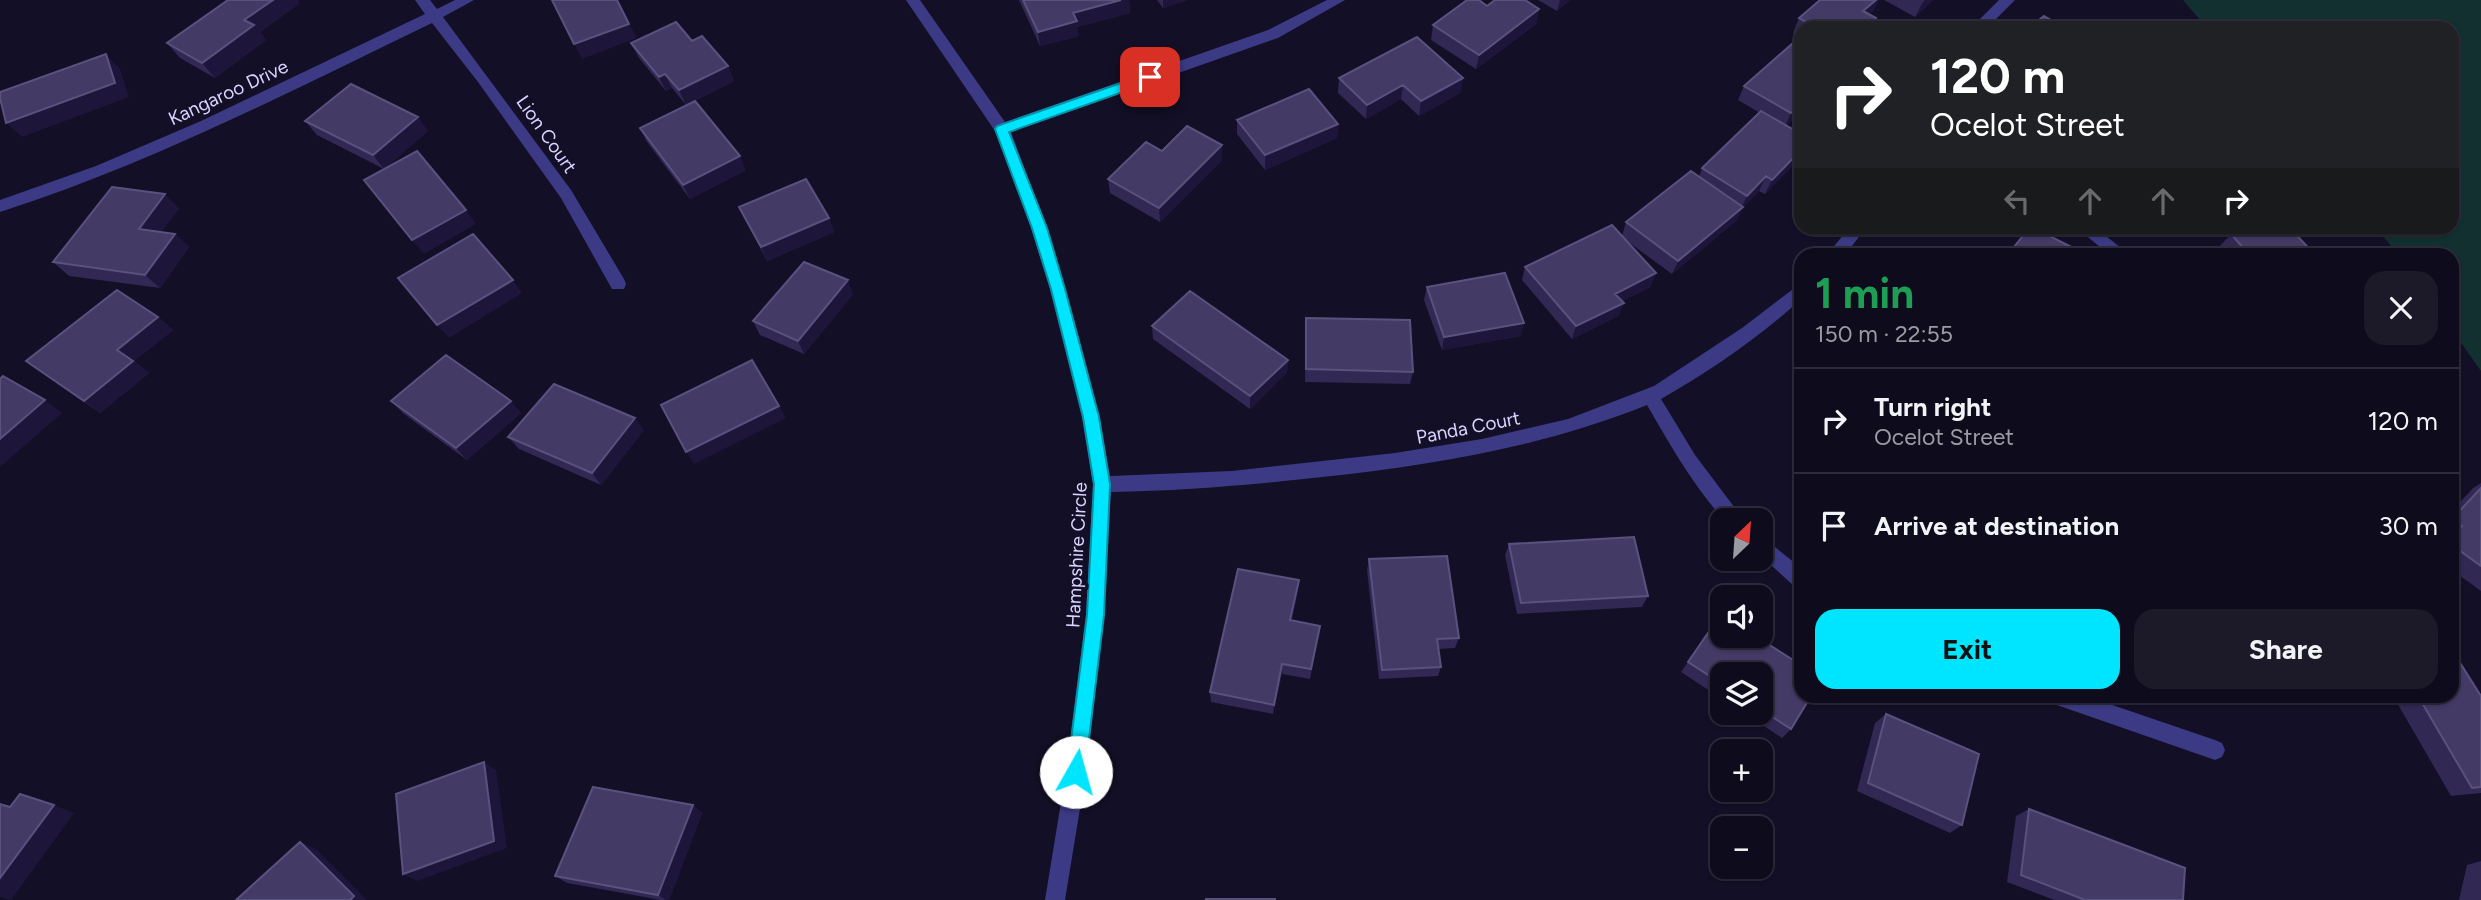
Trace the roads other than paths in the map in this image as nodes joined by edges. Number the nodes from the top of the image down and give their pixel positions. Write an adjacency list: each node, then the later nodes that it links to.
1 (422, 0): 6 (street, Lion Court)
2 (467, 0): 6 (street, Kangaroo Drive)
3 (913, 0): 8 (street, Hampshire Circle)
4 (1338, 0): 8 (street)
5 (2008, 0): 7 (street)
6 (433, 15): 9 (street, Kangaroo Drive); 12 (street, Lion Court)
7 (1986, 21)
8 (1002, 129): 15 (street, Hampshire Circle)
9 (0, 206)
10 (2094, 235): 11 (street)
11 (2112, 248)
12 (618, 284)
13 (1794, 295): 14 (street, Panda Court)
14 (1651, 396): 15 (street, Panda Court); 16 (street)
15 (1102, 484): 21 (street, Hampshire Circle)
16 (1724, 508)
17 (1773, 555): 18 (street)
18 (1794, 574)
19 (2077, 703): 20 (street)
20 (2215, 750)
21 (1055, 900)

